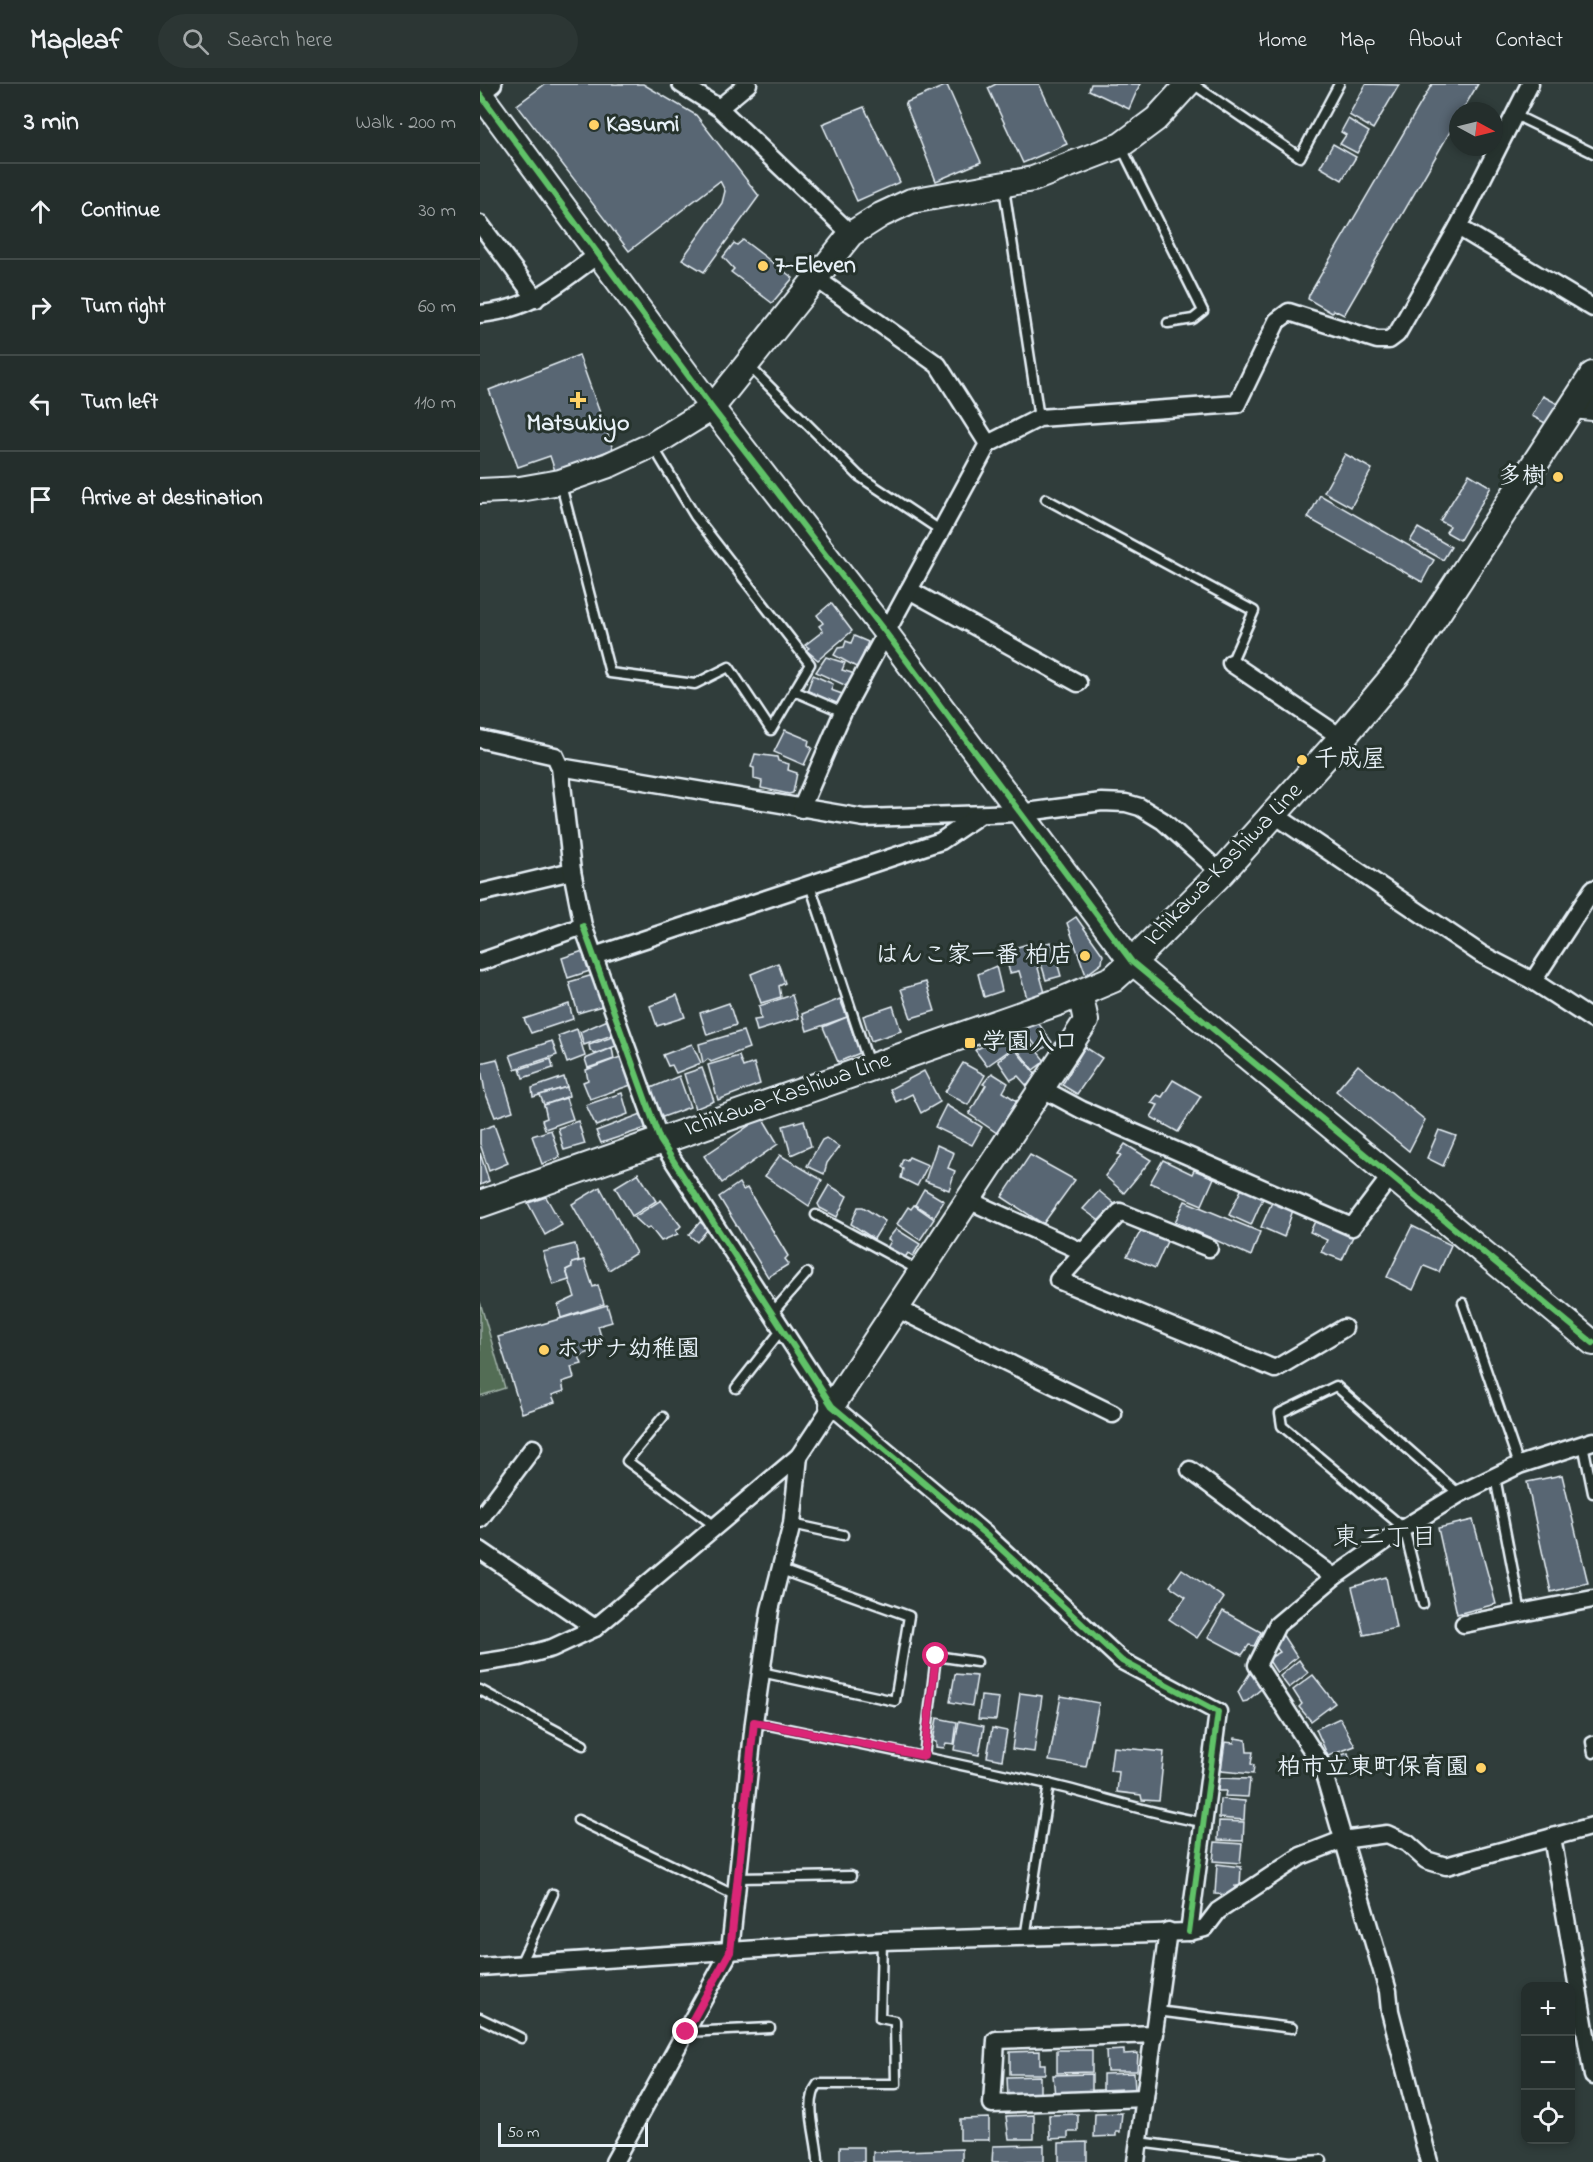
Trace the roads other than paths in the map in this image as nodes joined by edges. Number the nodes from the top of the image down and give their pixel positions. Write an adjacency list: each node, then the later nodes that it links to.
1 (493, 84): 8 (street)
2 (681, 84): 9 (street)
3 (748, 84): 9 (street)
4 (1188, 84): 11 (street)
5 (1193, 84): 6 (lane)
6 (1339, 84)
7 (1530, 84): 10 (street)
8 (480, 94): 17 (street)
9 (719, 108): 16 (street)
10 (1515, 115): 12 (lane); 15 (street)
11 (1121, 145): 13 (street); 22 (lane)
12 (1593, 153)
13 (1003, 184): 16 (street); 27 (lane)
14 (480, 224): 19 (street)
15 (1458, 227): 20 (street); 27 (street)
16 (851, 234): 18 (street)
17 (599, 254): 19 (street); 26 (street)
18 (814, 277): 23 (street); 28 (street)
19 (537, 299): 21 (street)
20 (1593, 308)
21 (480, 314)
22 (1168, 323)
23 (746, 364): 26 (street); 33 (lane)
24 (1593, 375): 25 (main road, Ichikawa-Kashiwa Line)
25 (1583, 407): 40 (main road, Ichikawa-Kashiwa Line)
26 (712, 408): 29 (street); 35 (street)
27 (1039, 418): 28 (street)
28 (988, 444): 33 (street)
29 (652, 445): 30 (street); 38 (lane)
30 (560, 482): 31 (street); 38 (lane)
31 (480, 490)
32 (1046, 499): 36 (lane)
33 (940, 530): 34 (street)
34 (909, 590): 35 (street); 37 (street)
35 (886, 633): 39 (street); 44 (street)
36 (1231, 663): 40 (street)
37 (1078, 683)
38 (794, 691): 39 (lane)
39 (843, 712): 43 (street)
40 (1342, 738): 46 (main road, Ichikawa-Kashiwa Line)
41 (480, 739): 42 (street)
42 (560, 767): 43 (street); 47 (street)
43 (801, 809): 45 (street)
44 (1019, 813): 45 (street); 48 (street); 54 (street)
45 (979, 815): 49 (street)
46 (1275, 815): 48 (main road, Ichikawa-Kashiwa Line); 56 (street)
47 (572, 871): 51 (street); 52 (street)
48 (1221, 873): 54 (main road, Ichikawa-Kashiwa Line)
49 (810, 885): 53 (street); 59 (lane)
50 (1593, 889): 56 (street)
51 (480, 893)
52 (583, 926): 53 (street); 55 (street)
53 (594, 956): 61 (street)
54 (1132, 962): 57 (main road, Ichikawa-Kashiwa Line); 62 (street)
55 (480, 963)
56 (1533, 981): 58 (street)
57 (1080, 993): 59 (main road, Ichikawa-Kashiwa Line); 60 (street)
58 (1593, 1020)
59 (870, 1066): 61 (main road, Ichikawa-Kashiwa Line)
60 (1041, 1088): 62 (street); 63 (street)
61 (660, 1140): 64 (main road, Ichikawa-Kashiwa Line); 72 (street)
62 (1390, 1177): 75 (street)
63 (968, 1200): 67 (street); 68 (street)
64 (480, 1204)
65 (816, 1215): 68 (lane)
66 (1209, 1248): 67 (street)
67 (1083, 1252): 74 (street)
68 (920, 1271): 71 (street)
69 (807, 1273): 72 (lane)
70 (1463, 1303): 83 (lane)
71 (896, 1308): 77 (street); 78 (street)
72 (772, 1312): 73 (street)
73 (783, 1328): 76 (lane); 77 (street)
74 (1344, 1328)
75 (1593, 1343)
76 (736, 1388)
77 (832, 1406): 82 (street); 112 (street)
78 (1113, 1414)
79 (663, 1417): 90 (lane)
80 (1588, 1442): 83 (street); 86 (lane)
81 (533, 1448): 88 (street)
82 (799, 1456): 89 (street); 90 (street)
83 (1519, 1465): 85 (street)
84 (1190, 1470): 95 (street)
85 (1495, 1477): 87 (street); 98 (lane)
86 (1593, 1493)
87 (1459, 1494): 91 (street); 91 (lane)
88 (480, 1519)
89 (792, 1524): 92 (lane); 94 (street)
90 (715, 1526): 100 (street)
91 (1404, 1528): 95 (street); 97 (lane)
92 (843, 1535)
93 (480, 1550): 100 (street)
94 (781, 1570): 103 (street); 103 (lane)
95 (1334, 1577): 115 (street)
96 (1593, 1599): 98 (street)
97 (1423, 1604)
98 (1521, 1613): 99 (street)
99 (1464, 1624)
100 (595, 1628): 102 (street)
101 (977, 1662): 109 (lane)
102 (480, 1663)
103 (761, 1672): 105 (street)
104 (480, 1690): 107 (lane)
105 (754, 1722): 109 (lane); 117 (street)
106 (1593, 1741): 108 (lane)
107 (583, 1745)
108 (1593, 1753)
109 (924, 1756): 110 (lane)
110 (1049, 1784): 112 (lane); 122 (lane)
111 (578, 1820): 119 (lane)
112 (1203, 1822): 121 (street)
113 (1593, 1826): 114 (street)
114 (1552, 1837): 115 (street); 134 (street)
115 (1342, 1840): 121 (street); 141 (street)
116 (851, 1876): 117 (lane)
117 (736, 1878): 119 (street)
118 (553, 1894): 125 (lane)
119 (734, 1895): 124 (street)
120 (1168, 1931): 121 (street); 122 (street); 127 (street)
121 (1189, 1932)
122 (1025, 1938): 123 (street)
123 (882, 1941): 124 (street); 139 (lane)
124 (730, 1952): 125 (street); 131 (street)
125 (520, 1964): 126 (street)
126 (480, 1966)
127 (1157, 2011): 130 (lane); 132 (street)
128 (480, 2018): 133 (lane)
129 (770, 2028): 131 (lane)
130 (1292, 2028)
131 (686, 2032): 138 (street)
132 (1155, 2034): 135 (street); 135 (street)
133 (521, 2038)
134 (1593, 2076)
135 (1145, 2098): 136 (street)
136 (1139, 2142): 137 (lane); 140 (street)
137 (1322, 2160)
138 (614, 2162)
139 (818, 2162)
140 (1136, 2162)
141 (1429, 2162)

